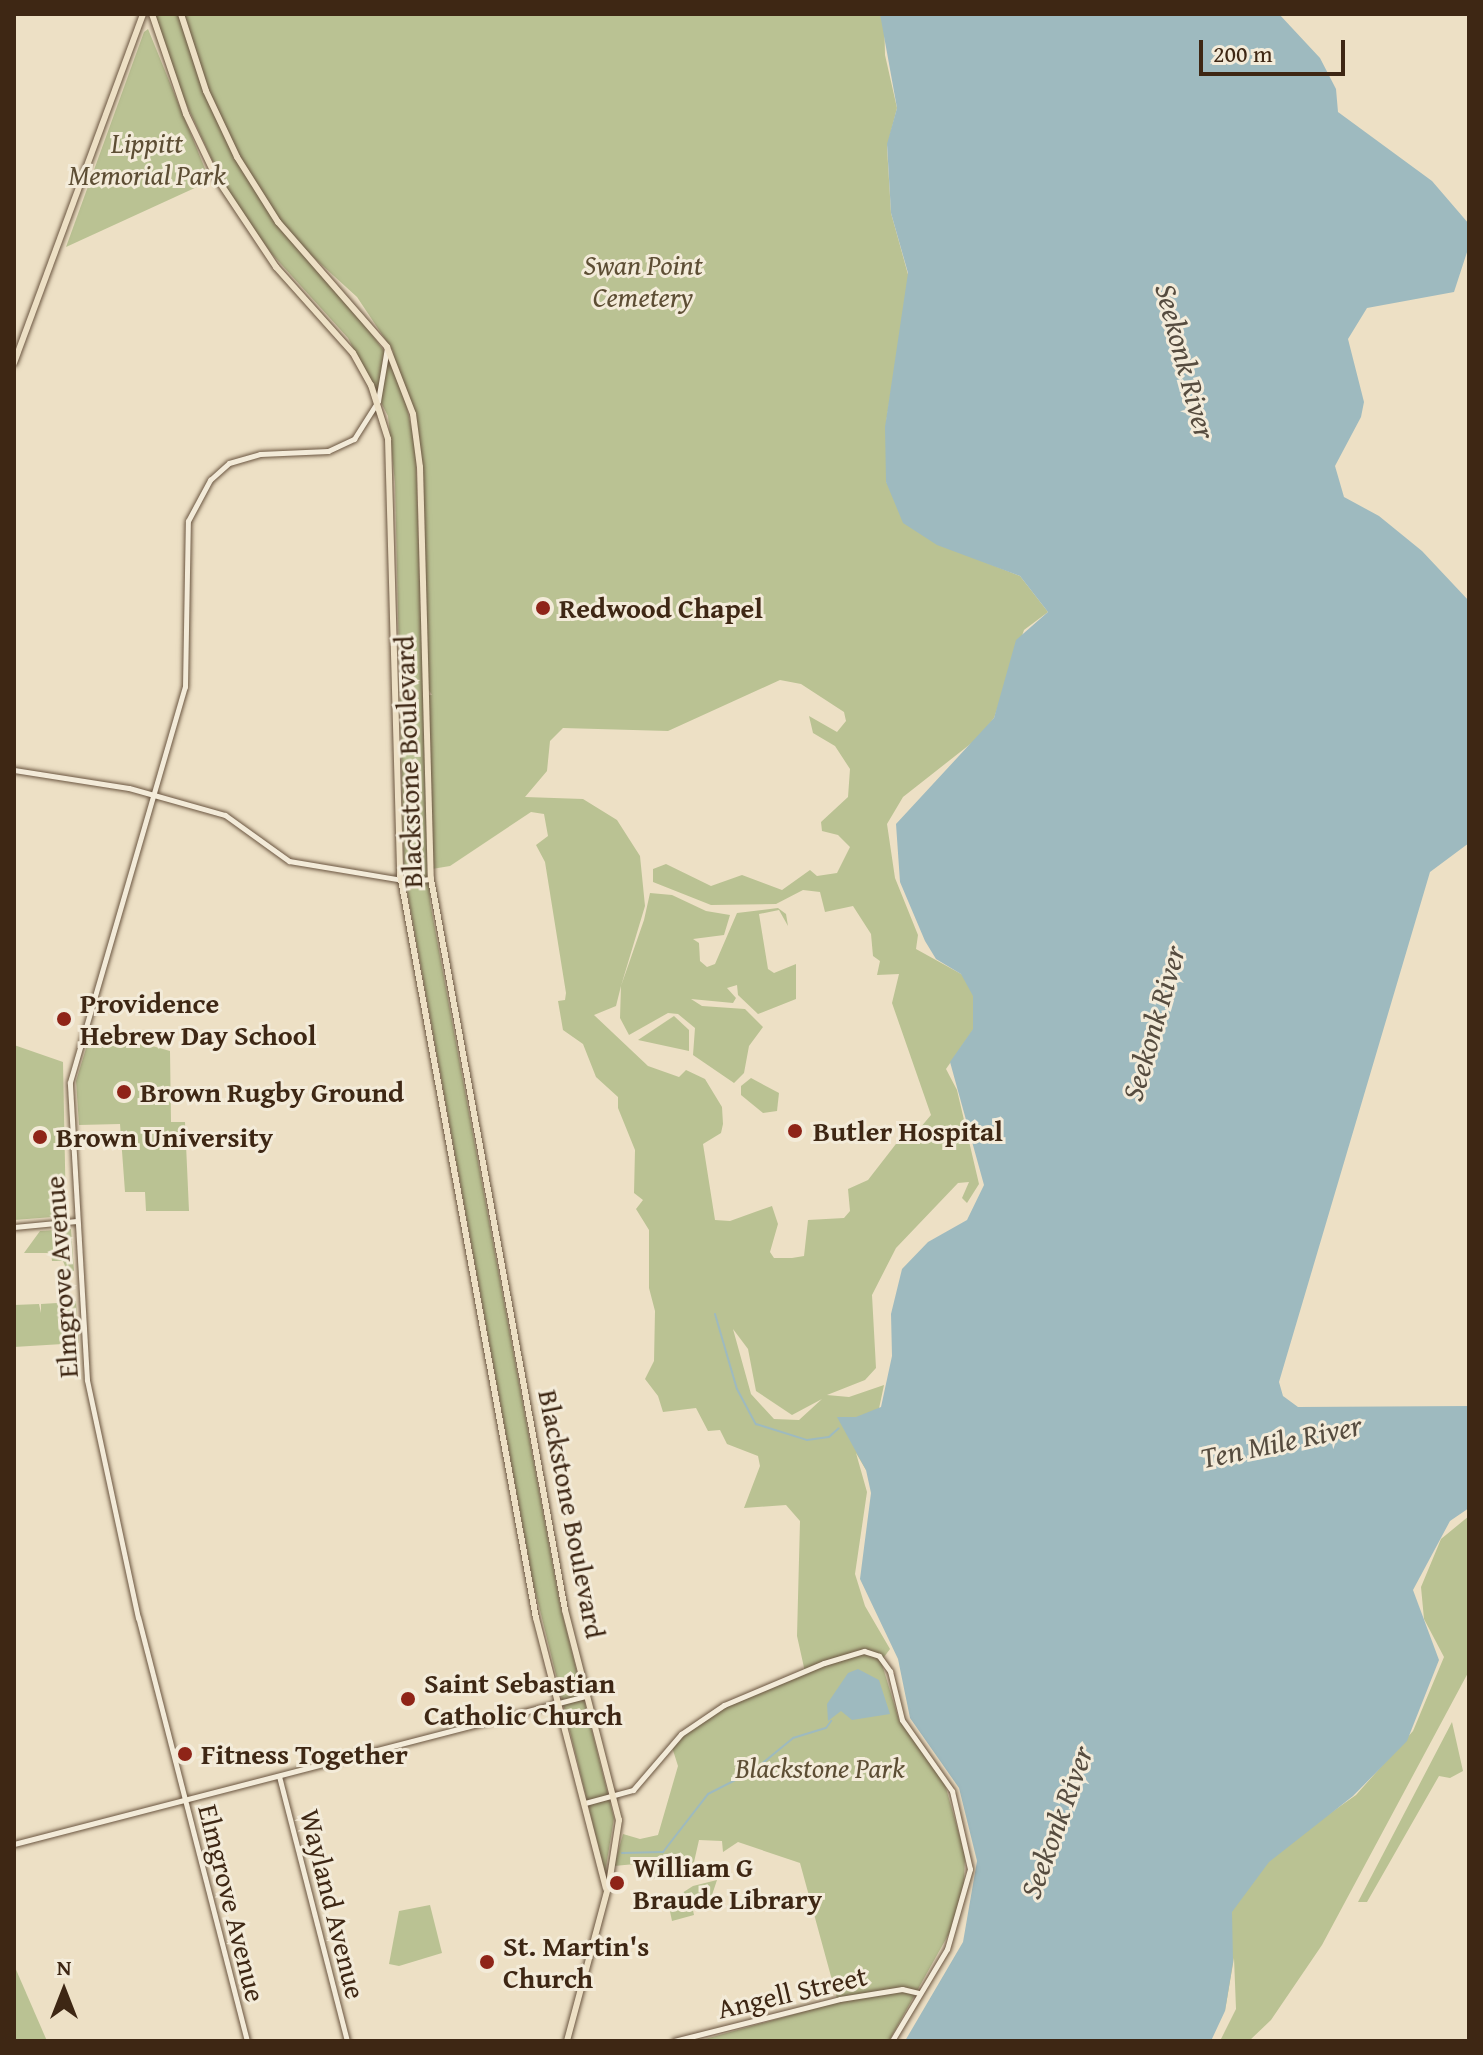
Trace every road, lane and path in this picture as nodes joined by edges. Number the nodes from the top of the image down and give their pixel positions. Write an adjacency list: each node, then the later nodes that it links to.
1 (152, 14): 4 (main road, Blackstone Boulevard)
2 (181, 14): 5 (main road, Blackstone Boulevard)
3 (142, 18): 4 (main road); 6 (main road)
4 (157, 29): 7 (main road, Blackstone Boulevard)
5 (387, 347): 7 (street, Elmgrove Avenue); 10 (main road, Blackstone Boulevard)
6 (14, 363)
7 (377, 403): 9 (street, Elmgrove Avenue); 11 (main road, Blackstone Boulevard)
8 (14, 770): 9 (street)
9 (157, 796): 11 (street); 12 (street, Elmgrove Avenue)
10 (431, 879): 11 (street); 14 (main road, Blackstone Boulevard)
11 (401, 880): 15 (main road, Blackstone Boulevard)
12 (77, 1221): 13 (street); 18 (street, Elmgrove Avenue)
13 (14, 1227)
14 (586, 1696): 15 (street); 17 (main road, Blackstone Boulevard)
15 (559, 1704): 16 (street); 19 (main road, Blackstone Boulevard)
16 (279, 1776): 18 (street); 24 (street, Wayland Avenue)
17 (613, 1796): 19 (street); 21 (main road, Blackstone Boulevard); 22 (street)
18 (185, 1800): 20 (street); 23 (street, Elmgrove Avenue)
19 (585, 1803): 21 (main road, Blackstone Boulevard)
20 (14, 1844)
21 (606, 1891): 25 (main road)
22 (919, 1993): 26 (street, Angell Street); 27 (street)
23 (247, 2041)
24 (347, 2041)
25 (567, 2041)
26 (674, 2041)
27 (892, 2041)

